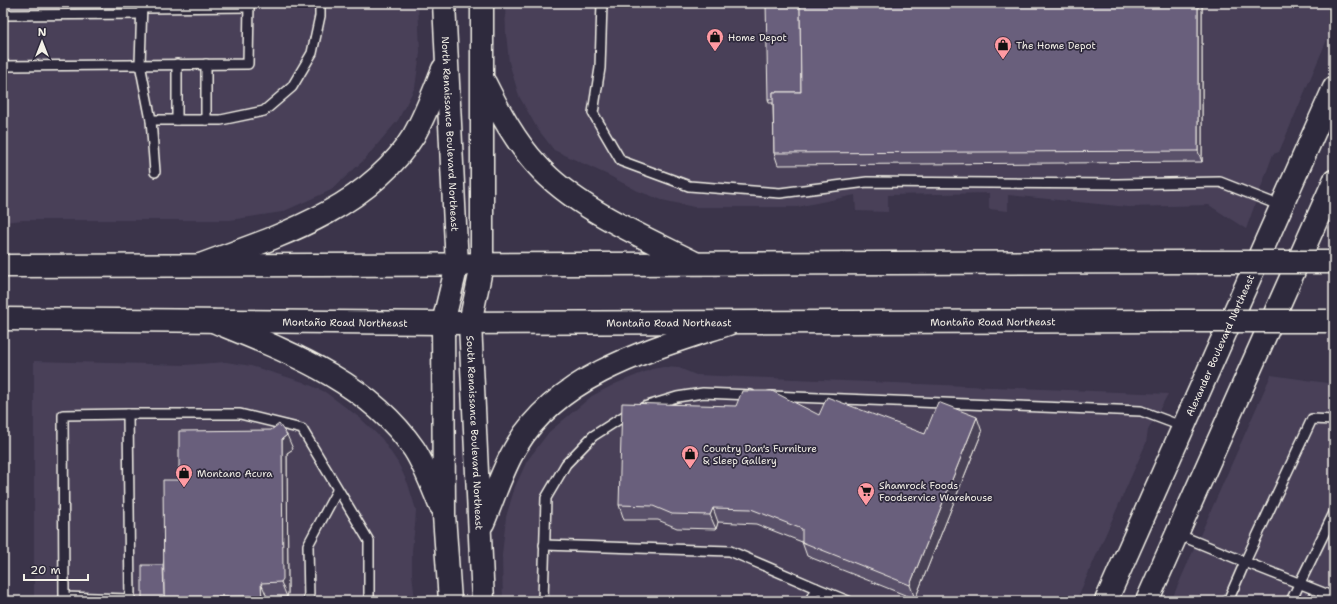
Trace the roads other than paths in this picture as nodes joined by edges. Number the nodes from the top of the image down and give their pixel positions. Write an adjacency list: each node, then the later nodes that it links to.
1 (320, 3): 17 (lane)
2 (444, 3): 8 (street, North Renaissance Boulevard Northeast)
3 (482, 3): 13 (street)
4 (602, 3): 20 (lane)
5 (249, 5): 6 (lane); 11 (lane)
6 (142, 8): 7 (lane); 9 (lane)
7 (3, 15)
8 (446, 62): 23 (street, North Renaissance Boulevard Northeast); 26 (street)
9 (140, 64): 10 (lane); 12 (lane); 15 (lane)
10 (177, 64): 11 (lane); 16 (lane)
11 (206, 64): 17 (lane)
12 (3, 66)
13 (483, 78): 22 (street); 24 (street)
14 (1334, 88): 20 (street, Alexander Boulevard Northeast)
15 (151, 120): 16 (lane); 18 (lane)
16 (177, 120): 17 (lane)
17 (206, 120)
18 (154, 172)
19 (1334, 181): 40 (street)
20 (1282, 207): 35 (street, Alexander Boulevard Northeast)
21 (1334, 262): 22 (street, bridge)
22 (695, 263): 24 (street)
23 (457, 265): 24 (street); 26 (street); 32 (street)
24 (482, 265): 29 (street, South Renaissance Boulevard Northeast)
25 (3, 266): 26 (street)
26 (198, 266)
27 (3, 319): 28 (street, Montaño Road Northeast)
28 (213, 321): 32 (street, Montaño Road Northeast); 38 (street)
29 (470, 322): 30 (street, Montaño Road Northeast); 32 (street, Montaño Road Northeast); 39 (street, South Renaissance Boulevard Northeast)
30 (733, 322): 31 (street, Montaño Road Northeast, bridge); 39 (street)
31 (1330, 322)
32 (443, 323): 38 (street)
33 (128, 414): 36 (lane); 46 (lane); 46 (lane)
34 (1334, 420): 42 (lane)
35 (1184, 427): 41 (lane); 54 (street, Alexander Boulevard Northeast)
36 (338, 491): 47 (lane); 48 (lane)
37 (1334, 513): 43 (lane)
38 (444, 515): 49 (street)
39 (480, 530): 50 (street, South Renaissance Boulevard Northeast)
40 (1177, 534): 42 (lane); 55 (street)
41 (544, 545): 44 (lane); 51 (lane)
42 (1245, 562): 43 (lane); 56 (lane)
43 (1300, 583): 45 (lane); 57 (lane)
44 (816, 588): 52 (lane); 53 (lane)
45 (1334, 598)
46 (130, 600)
47 (309, 601)
48 (368, 601)
49 (450, 601)
50 (483, 601)
51 (543, 601)
52 (810, 601)
53 (848, 601)
54 (1106, 601)
55 (1147, 601)
56 (1228, 601)
57 (1291, 601)

